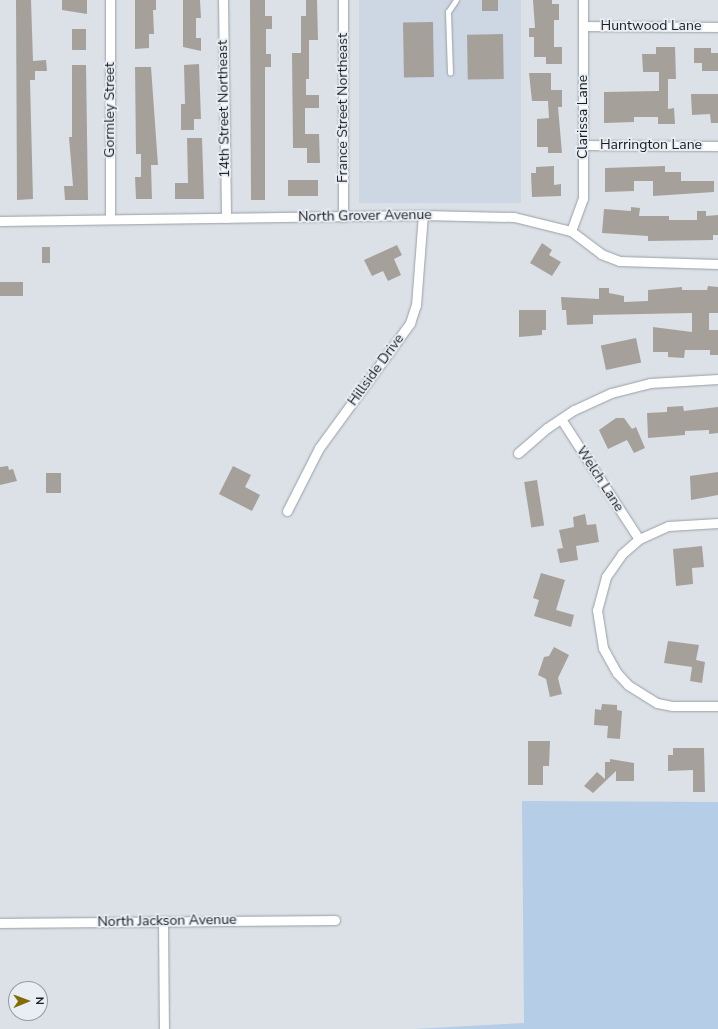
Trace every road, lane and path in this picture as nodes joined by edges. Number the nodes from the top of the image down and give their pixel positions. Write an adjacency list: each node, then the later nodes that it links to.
1 (110, 0): 14 (street, Gormley Street)
2 (223, 0): 13 (street, 14th Street Northeast)
3 (343, 0): 12 (street, France Street Northeast)
4 (456, 0): 8 (lane)
5 (583, 0): 6 (street, Clarissa Lane)
6 (583, 26): 7 (street, Huntwood Lane); 9 (street, Clarissa Lane)
7 (718, 26)
8 (450, 73)
9 (584, 145): 10 (street, Harrington Lane); 16 (street, Clarissa Lane)
10 (718, 146)
11 (423, 215): 12 (street, North Grover Avenue); 16 (street, North Grover Avenue); 21 (street, Hillside Drive)
12 (343, 217): 13 (street, North Grover Avenue)
13 (226, 218): 14 (street, North Grover Avenue)
14 (110, 219): 15 (street, North Grover Avenue)
15 (0, 221)
16 (571, 231): 17 (street, North Grover Avenue)
17 (718, 264)
18 (718, 380): 19 (street)
19 (561, 419): 20 (street); 23 (street, Welch Lane)
20 (518, 453)
21 (287, 511)
22 (718, 524): 23 (street)
23 (639, 539): 24 (street)
24 (718, 706)
25 (334, 920): 26 (street, North Jackson Avenue)
26 (163, 921): 27 (street, North Jackson Avenue); 28 (street)
27 (0, 923)
28 (164, 1029)

